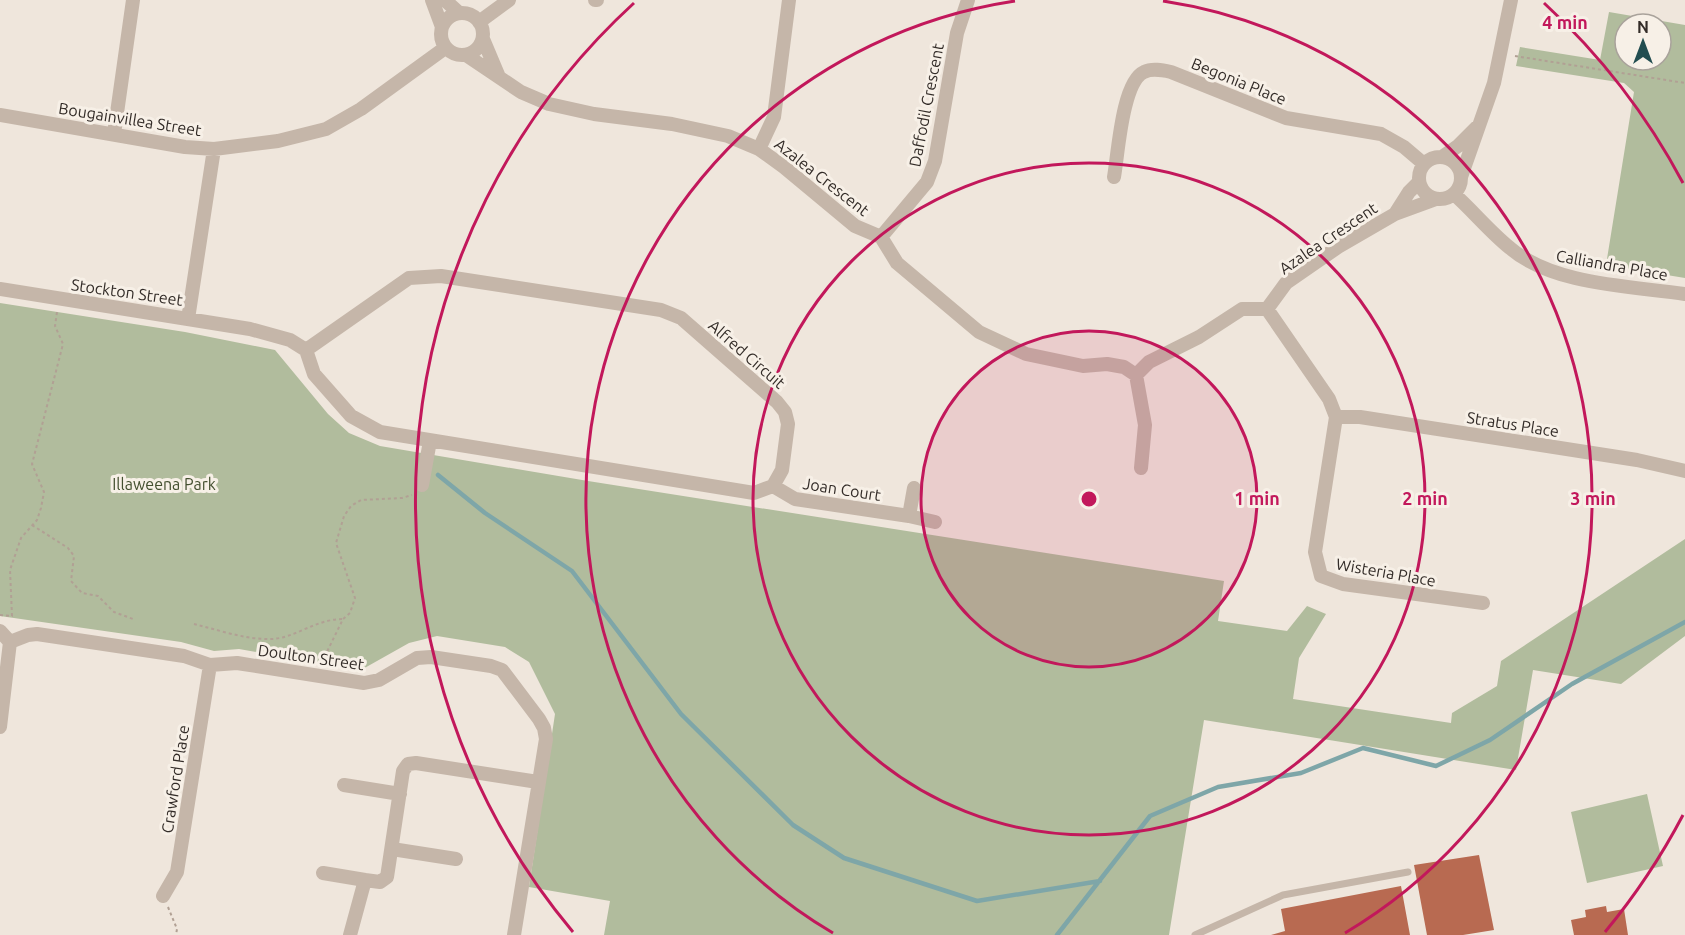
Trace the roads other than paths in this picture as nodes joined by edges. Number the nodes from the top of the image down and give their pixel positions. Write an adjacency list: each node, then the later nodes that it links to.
1 (133, 0): 17 (street)
2 (432, 0): 10 (street)
3 (445, 0): 8 (street)
4 (509, 0): 9 (street)
5 (789, 0): 19 (street)
6 (968, 0): 28 (street, Daffodil Crescent)
7 (1511, 0): 16 (street)
8 (459, 13): 9 (street); 10 (street)
9 (479, 22): 11 (street)
10 (442, 27): 12 (street)
11 (483, 39): 13 (street); 14 (street)
12 (445, 48): 13 (street); 18 (street, Bougainvillea Street)
13 (466, 55): 14 (street, Azalea Crescent)
14 (499, 77): 19 (street, Azalea Crescent)
15 (0, 115): 17 (street, Bougainvillea Street)
16 (1478, 125): 20 (street); 23 (street)
17 (114, 134): 18 (street, Bougainvillea Street)
18 (214, 149): 32 (street, Stockton Street)
19 (759, 149): 28 (street, Azalea Crescent)
20 (1442, 158): 21 (street); 23 (street)
21 (1424, 164): 22 (street, Begonia Place); 24 (street)
22 (1114, 177)
23 (1461, 177): 25 (street)
24 (1419, 182): 26 (street); 27 (street, Azalea Crescent)
25 (1454, 194): 26 (street); 30 (street, Calliandra Place)
26 (1436, 199): 27 (street, Azalea Crescent)
27 (1395, 214): 31 (street, Azalea Crescent)
28 (880, 237): 34 (street)
29 (0, 289): 32 (street, Stockton Street)
30 (1685, 294)
31 (1267, 309): 34 (street); 35 (street)
32 (188, 319): 33 (street)
33 (306, 350): 36 (street); 39 (street, Alfred Circuit)
34 (1137, 375): 37 (street)
35 (1336, 417): 38 (street, Stratus Place); 44 (street, Wisteria Place)
36 (430, 441): 39 (street); 41 (street)
37 (1141, 468)
38 (1685, 471)
39 (773, 486): 42 (street, Joan Court)
40 (914, 488): 42 (street)
41 (417, 490)
42 (909, 516): 43 (street, Joan Court)
43 (935, 522)
44 (1483, 603)
45 (0, 631): 46 (street)
46 (10, 642): 47 (street, Doulton Street); 48 (street)
47 (210, 664): 49 (street, Doulton Street); 57 (street, Crawford Place)
48 (0, 727)
49 (538, 782): 51 (street); 59 (street, Doulton Street)
50 (344, 785): 51 (street)
51 (400, 794): 52 (street)
52 (392, 849): 53 (street); 56 (street)
53 (456, 859)
54 (1408, 872): 60 (lane)
55 (323, 873): 56 (street)
56 (365, 880): 58 (street)
57 (163, 896)
58 (350, 935)
59 (514, 935)
60 (1195, 935)

